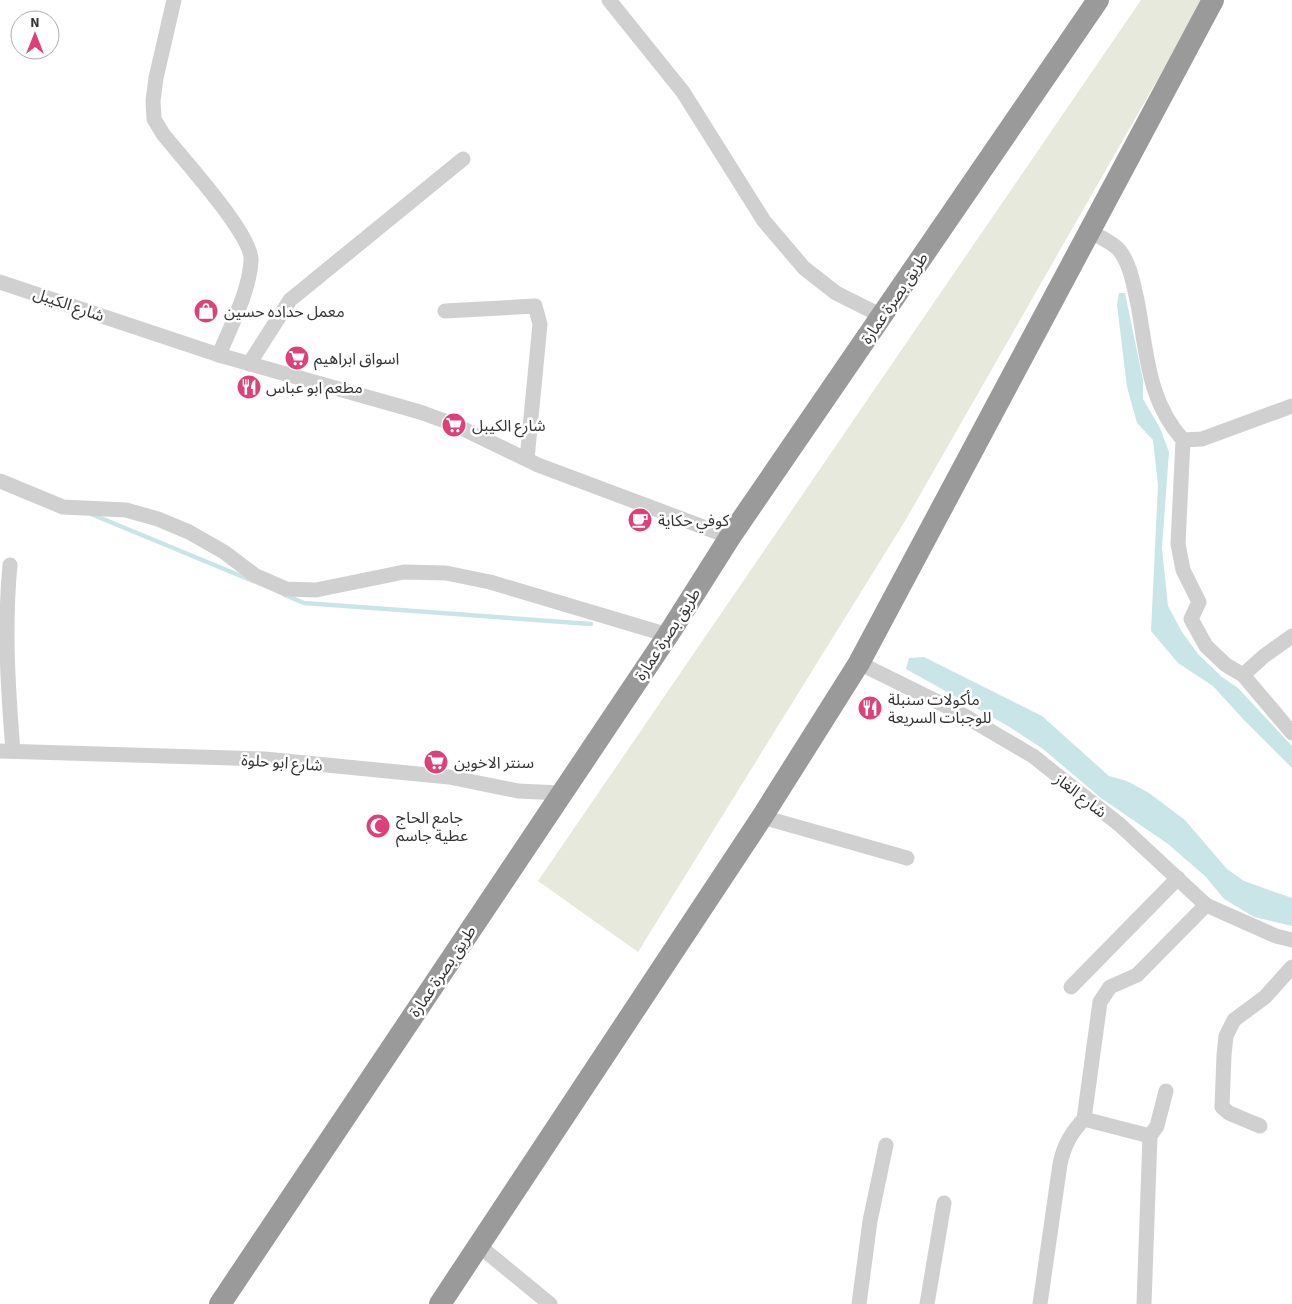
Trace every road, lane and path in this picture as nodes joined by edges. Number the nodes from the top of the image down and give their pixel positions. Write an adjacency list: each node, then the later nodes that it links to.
1 (174, 0): 10 (street)
2 (609, 0): 9 (street)
3 (1098, 0): 9 (highway, طريق بصرة عمارة)
4 (1213, 0): 6 (highway)
5 (463, 159): 11 (street)
6 (1091, 232): 13 (street); 21 (highway)
7 (0, 282): 10 (street, شارع الكيبل)
8 (445, 311): 14 (street)
9 (882, 316): 16 (highway, طريق بصرة عمارة)
10 (219, 355): 11 (street, شارع الكيبل)
11 (248, 364): 14 (street, شارع الكيبل)
12 (1292, 406): 13 (street)
13 (1183, 440): 22 (street)
14 (527, 459): 16 (street, شارع الكيبل)
15 (0, 481): 19 (street)
16 (730, 537): 19 (highway, طريق بصرة عمارة)
17 (10, 565): 18 (street)
18 (3, 609): 24 (street)
19 (668, 635): 25 (highway, طريق بصرة عمارة)
20 (1292, 636): 22 (street)
21 (859, 663): 26 (highway); 28 (street, شارع الغاز)
22 (1243, 675): 23 (street)
23 (1292, 733)
24 (7, 751): 25 (street, شارع ابو حلوة)
25 (561, 793): 40 (highway, طريق بصرة عمارة)
26 (762, 817): 27 (street); 39 (highway)
27 (907, 858)
28 (1178, 878): 29 (street, شارع الغاز); 32 (street)
29 (1206, 906): 30 (street, شارع الغاز); 34 (street)
30 (1292, 940)
31 (1292, 967): 35 (street)
32 (1071, 987)
33 (1166, 1091): 36 (street)
34 (1084, 1119): 36 (street); 45 (street)
35 (1260, 1126)
36 (1150, 1136): 46 (street)
37 (886, 1145): 43 (street)
38 (944, 1203): 44 (street)
39 (478, 1245): 41 (highway); 42 (street)
40 (220, 1304)
41 (440, 1304)
42 (550, 1304)
43 (859, 1304)
44 (927, 1304)
45 (1040, 1304)
46 (1144, 1304)

